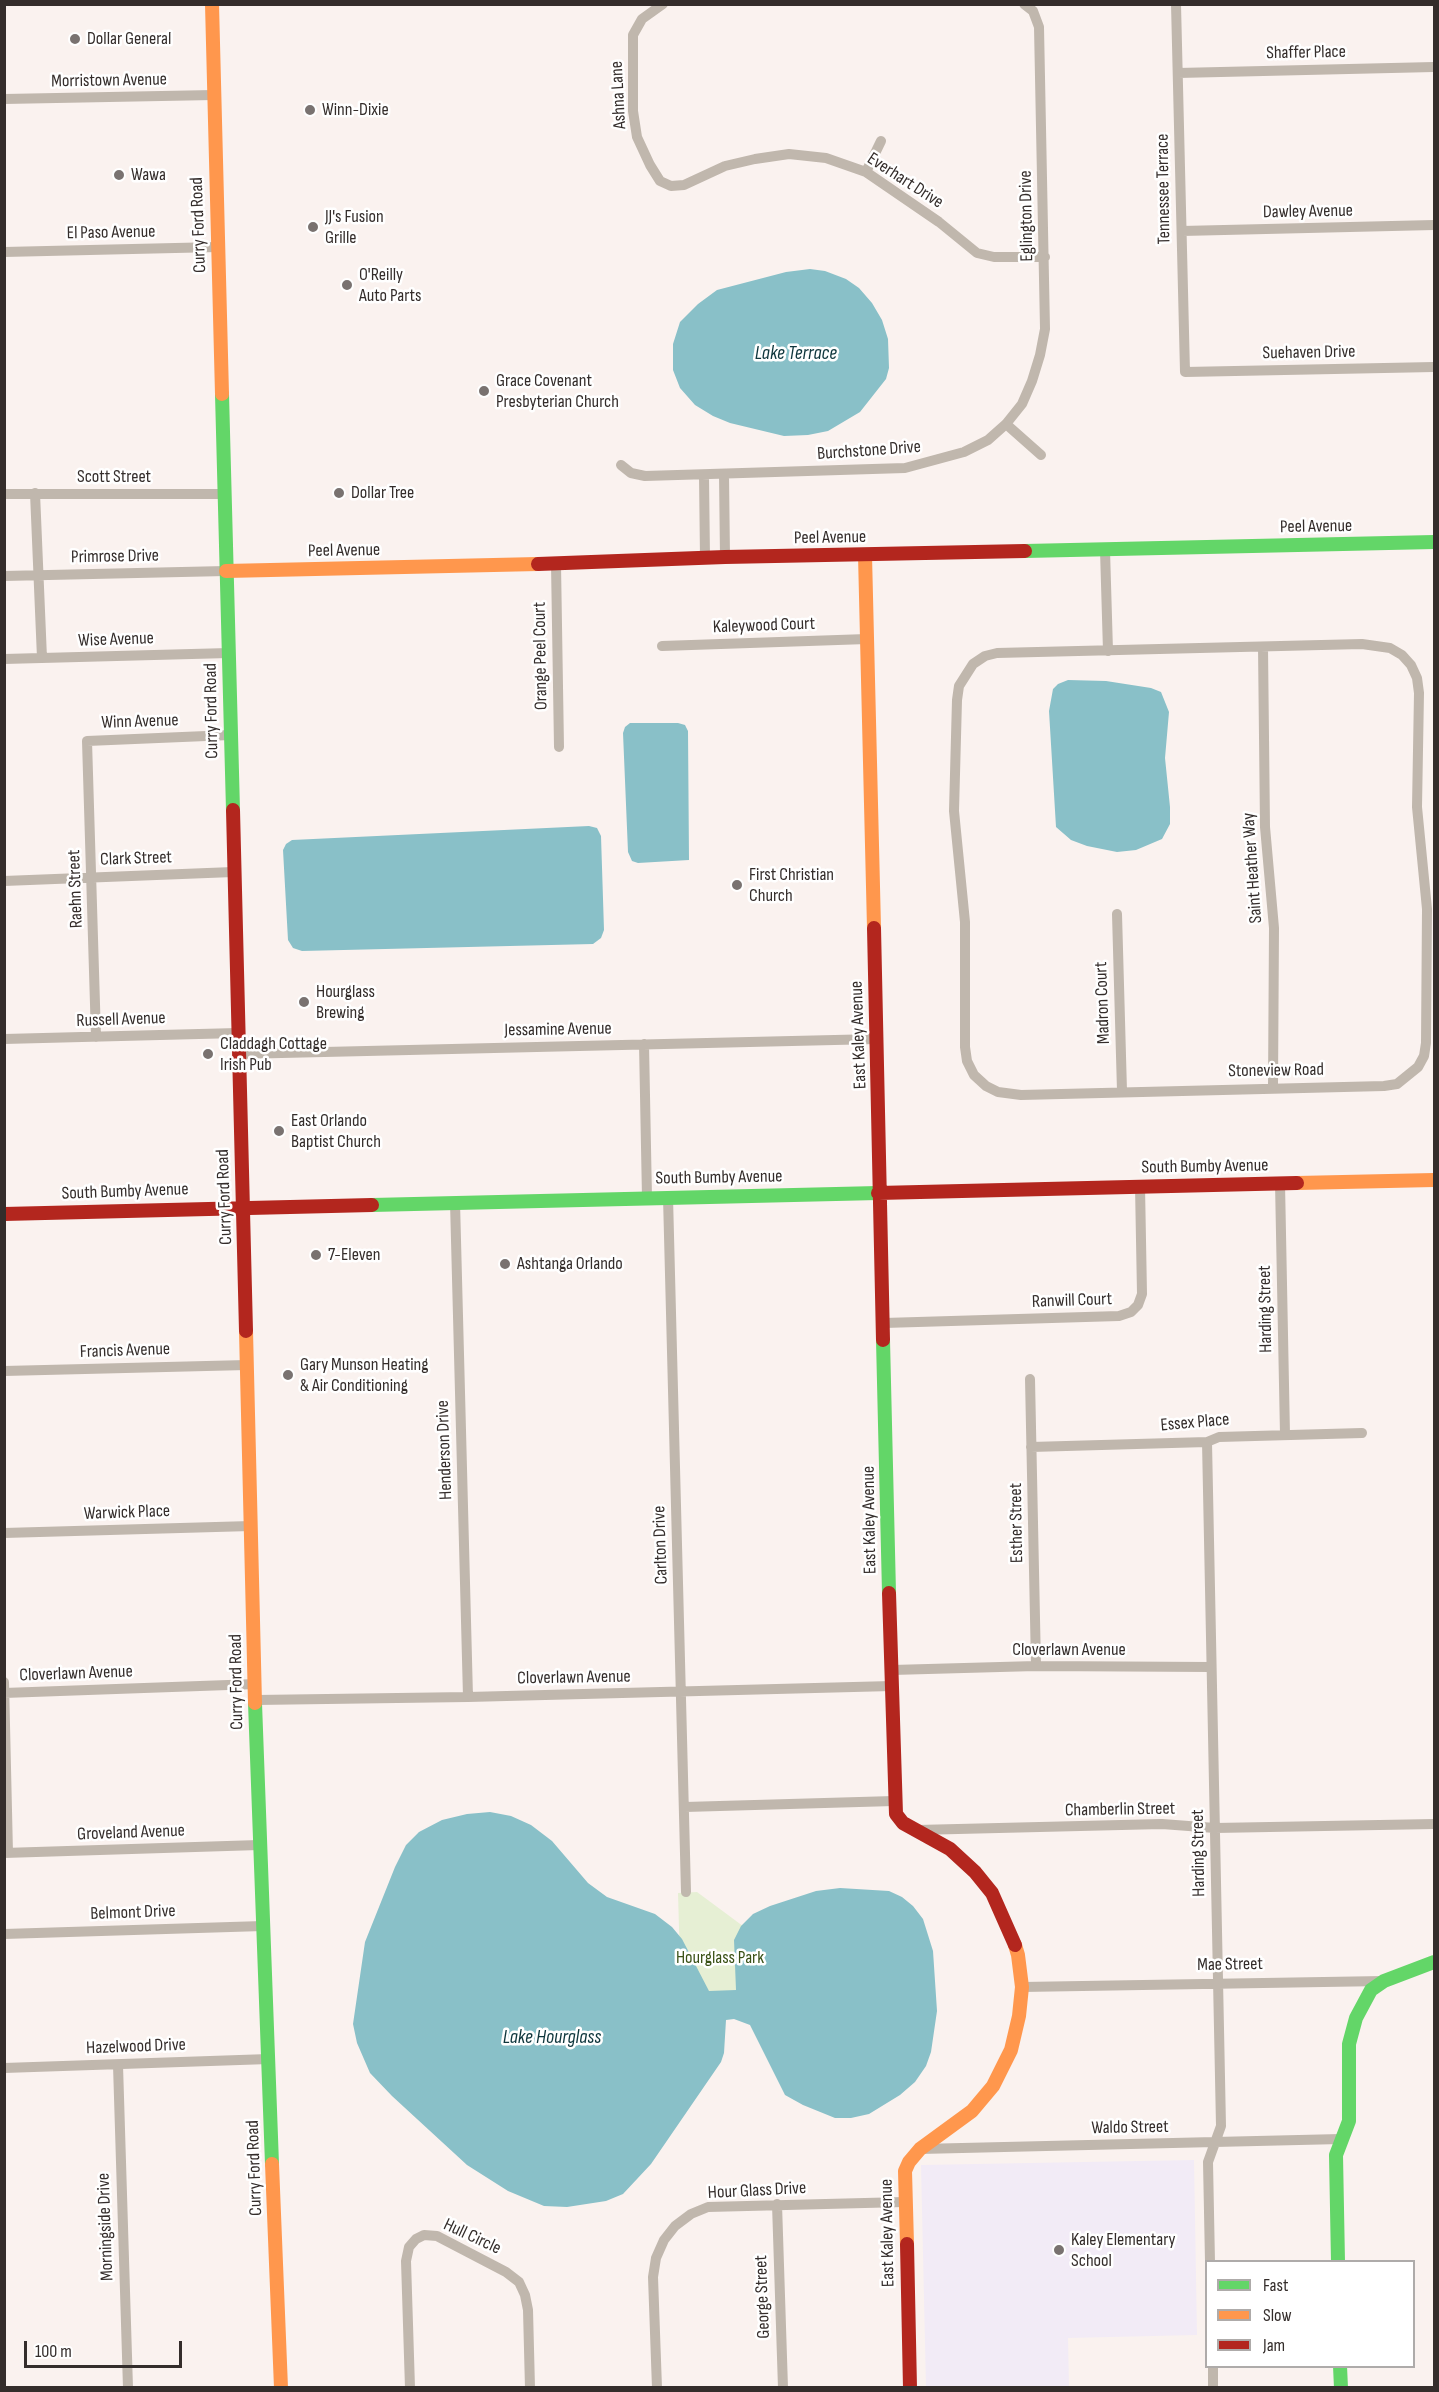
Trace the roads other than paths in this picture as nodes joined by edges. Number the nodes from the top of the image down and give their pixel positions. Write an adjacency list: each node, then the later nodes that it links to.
1 (212, 4): 7 (street, Curry Ford Road)
2 (663, 4): 11 (street, Ashna Lane)
3 (1024, 4): 16 (street, Eglington Drive)
4 (1176, 4): 6 (street, Tennessee Terrace)
5 (1434, 67): 6 (street, Shaffer Place)
6 (1178, 73): 13 (street, Tennessee Terrace)
7 (214, 95): 8 (street, Morristown Avenue); 14 (street, Curry Ford Road)
8 (4, 99)
9 (881, 141): 10 (street)
10 (866, 172): 11 (street, Everhart Drive); 16 (street, Everhart Drive)
11 (671, 186)
12 (1434, 225): 13 (street, Dawley Avenue)
13 (1182, 231): 18 (street, Tennessee Terrace)
14 (218, 247): 15 (street, El Paso Avenue); 26 (street, Curry Ford Road)
15 (4, 252)
16 (1045, 257): 19 (street, Eglington Drive)
17 (1434, 367): 18 (street, Suehaven Drive)
18 (1185, 372)
19 (1006, 424): 20 (street); 22 (street, Burchstone Drive)
20 (1041, 455)
21 (621, 465): 23 (street, Burchstone Drive)
22 (724, 475): 23 (street, Burchstone Drive); 30 (street)
23 (704, 476): 31 (street)
24 (4, 494): 25 (street, Scott Street)
25 (35, 494): 26 (street, Scott Street); 34 (street)
26 (224, 495): 33 (street, Curry Ford Road)
27 (1434, 542): 28 (street, Peel Avenue)
28 (1105, 550): 29 (street, Peel Avenue); 39 (street)
29 (865, 555): 30 (street, Peel Avenue); 36 (street, East Kaley Avenue)
30 (725, 557): 31 (street, Peel Avenue)
31 (705, 558): 32 (street, Peel Avenue)
32 (556, 564): 33 (street, Peel Avenue); 45 (street, Orange Peel Court)
33 (226, 571): 34 (street, Primrose Drive); 40 (street, Curry Ford Road)
34 (38, 575): 35 (street, Primrose Drive); 41 (street)
35 (4, 576)
36 (867, 639): 37 (street, Kaleywood Court); 53 (street, East Kaley Avenue)
37 (662, 646)
38 (1263, 647): 39 (street, Stoneview Road); 56 (street, Saint Heather Way); 56 (street, Stoneview Road)
39 (1108, 651): 57 (street, Stoneview Road)
40 (228, 653): 41 (street, Wise Avenue); 43 (street, Curry Ford Road)
41 (42, 658): 42 (street, Wise Avenue)
42 (4, 659)
43 (230, 735): 44 (street, Winn Avenue); 46 (street, Curry Ford Road)
44 (87, 741): 47 (street, Raehn Street)
45 (559, 747)
46 (233, 872): 47 (street, Clark Street); 50 (street, Curry Ford Road)
47 (92, 878): 48 (street, Clark Street); 51 (street, Raehn Street)
48 (4, 881)
49 (1117, 914): 57 (street, Madron Court)
50 (238, 1033): 51 (street, Russell Avenue); 55 (street, Curry Ford Road)
51 (96, 1037): 52 (street, Russell Avenue)
52 (4, 1039)
53 (877, 1039): 54 (street, Jessamine Avenue); 61 (street, East Kaley Avenue)
54 (644, 1044): 55 (street, Jessamine Avenue); 62 (street)
55 (239, 1054): 65 (street, Curry Ford Road)
56 (1273, 1088): 57 (street, Stoneview Road)
57 (1122, 1091)
58 (1434, 1180): 59 (street, South Bumby Avenue)
59 (1280, 1183): 60 (street, South Bumby Avenue); 72 (street, Harding Street)
60 (1140, 1186): 61 (street, South Bumby Avenue); 67 (street, Ranwill Court)
61 (881, 1192): 63 (street, South Bumby Avenue); 67 (street, East Kaley Avenue)
62 (647, 1197): 63 (street, South Bumby Avenue); 64 (street, South Bumby Avenue)
63 (668, 1197): 83 (street, Carlton Drive)
64 (454, 1202): 65 (street, South Bumby Avenue); 85 (street, Henderson Drive)
65 (243, 1207): 66 (street, South Bumby Avenue); 68 (street, Curry Ford Road)
66 (4, 1214)
67 (884, 1323): 79 (street, East Kaley Avenue)
68 (247, 1365): 69 (street, Francis Avenue); 75 (street, Curry Ford Road)
69 (4, 1371)
70 (1030, 1379): 74 (street, Esther Street)
71 (1362, 1433): 72 (street, Essex Place)
72 (1285, 1435): 73 (street, Essex Place)
73 (1207, 1442): 74 (street, Essex Place); 78 (street, Harding Street)
74 (1031, 1447): 77 (street, Esther Street)
75 (251, 1526): 76 (street, Warwick Place); 81 (street, Curry Ford Road)
76 (4, 1533)
77 (1036, 1666): 78 (street, Cloverlawn Avenue); 79 (street, Cloverlawn Avenue)
78 (1211, 1667): 90 (street, Harding Street)
79 (892, 1670): 82 (street, East Kaley Avenue)
80 (4, 1682): 84 (street)
81 (256, 1684): 84 (street, Cloverlawn Avenue); 86 (street, Curry Ford Road)
82 (892, 1686): 83 (street, Cloverlawn Avenue); 87 (street, East Kaley Avenue)
83 (682, 1692): 85 (street, Cloverlawn Avenue); 88 (street, Carlton Drive)
84 (5, 1693): 93 (street)
85 (468, 1697): 86 (street, Cloverlawn Avenue)
86 (256, 1700): 92 (street, Curry Ford Road)
87 (894, 1801): 88 (street); 91 (street, East Kaley Avenue)
88 (685, 1807): 94 (street, Carlton Drive)
89 (1434, 1824): 90 (street, Chamberlin Street)
90 (1215, 1828): 91 (street, Chamberlin Street); 99 (street, Harding Street)
91 (914, 1831): 100 (street, East Kaley Avenue)
92 (259, 1845): 93 (street, Groveland Avenue); 95 (street, Curry Ford Road)
93 (6, 1853)
94 (686, 1892)
95 (263, 1926): 96 (street, Belmont Drive); 101 (street, Curry Ford Road)
96 (4, 1934)
97 (1434, 1962): 98 (street, Mae Street)
98 (1384, 1981): 99 (street, Mae Street); 104 (street)
99 (1217, 1983): 100 (street, Mae Street); 105 (street, Harding Street)
100 (1022, 1987): 106 (street, East Kaley Avenue)
101 (269, 2059): 102 (street, Hazelwood Drive); 114 (street, Curry Ford Road)
102 (118, 2065): 103 (street, Hazelwood Drive); 113 (street, Morningside Drive)
103 (4, 2068)
104 (1341, 2139): 105 (street, Waldo Street); 110 (street)
105 (1214, 2142): 106 (street, Waldo Street); 109 (street, Harding Street)
106 (920, 2149): 107 (street, East Kaley Avenue)
107 (904, 2202): 108 (street, Hour Glass Drive); 119 (street, East Kaley Avenue)
108 (777, 2204): 117 (street, Hour Glass Drive); 118 (street, George Street)
109 (1210, 2260)
110 (1338, 2260)
111 (1213, 2368): 120 (street)
112 (1340, 2368): 121 (street)
113 (128, 2388)
114 (281, 2388)
115 (410, 2388): 116 (street, Hull Circle)
116 (530, 2388)
117 (657, 2388)
118 (783, 2388)
119 (910, 2388)
120 (1213, 2388)
121 (1341, 2388)

